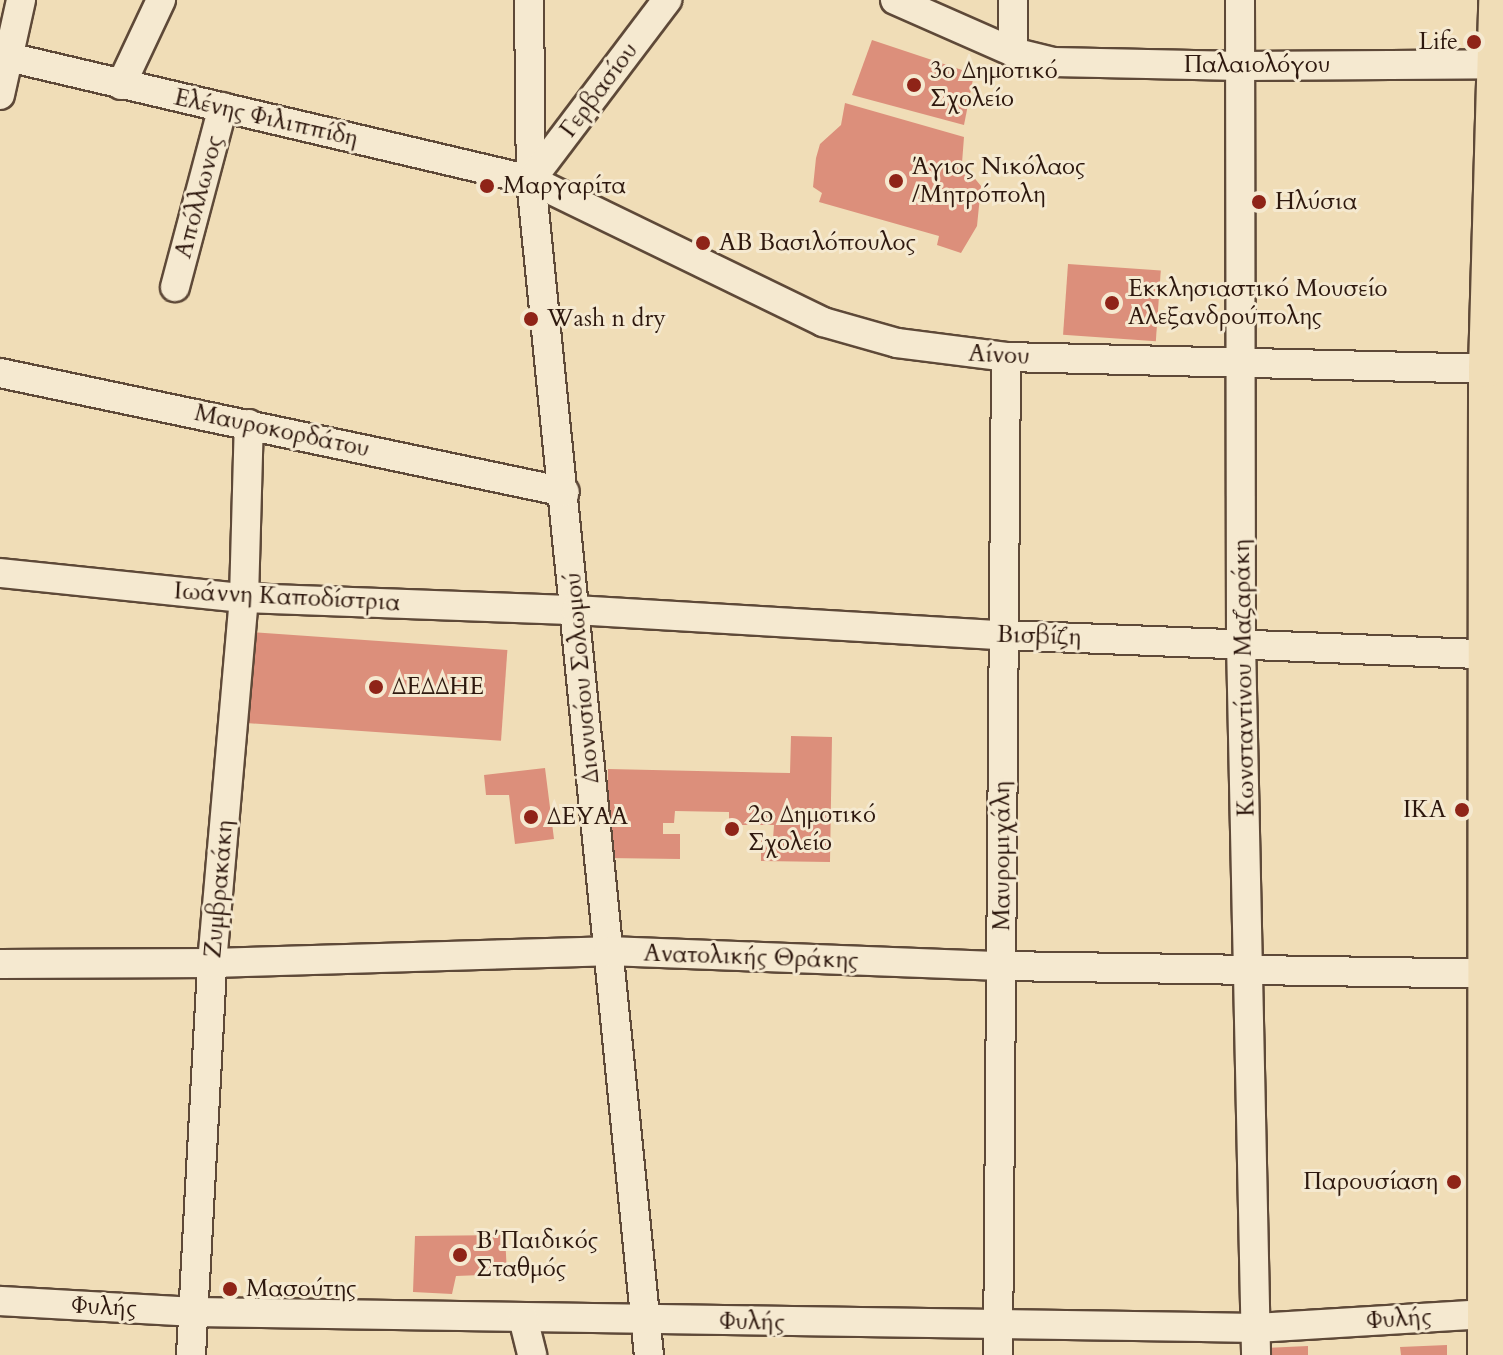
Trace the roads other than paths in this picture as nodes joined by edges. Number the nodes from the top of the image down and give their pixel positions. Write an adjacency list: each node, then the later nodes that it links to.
1 (21, 0): 10 (street)
2 (161, 0): 13 (street)
3 (529, 0): 16 (street, Διονυσίου Σολωμού)
4 (667, 0): 16 (street, Γερβασίου)
5 (895, 0): 9 (street, Παλαιολόγου)
6 (1013, 0): 9 (street)
7 (1240, 0): 12 (street, Κωνσταντίνου Μαζαράκη)
8 (1497, 0): 11 (main road)
9 (1013, 52): 12 (street, Παλαιολόγου)
10 (4, 56): 13 (street, Ελένης Φιλιππίδη); 14 (street)
11 (1500, 64): 12 (street, Παλαιολόγου); 20 (main road)
12 (1241, 66): 19 (street, Κωνσταντίνου Μαζαράκη)
13 (121, 85): 15 (street, Ελένης Φιλιππίδη)
14 (0, 95)
15 (223, 107): 16 (street, Ελένης Φιλιππίδη); 17 (street, Απόλλωνος)
16 (531, 180): 18 (street, Αίνου); 23 (street, Διονυσίου Σολωμού)
17 (175, 287)
18 (1006, 357): 19 (street, Αίνου); 27 (street, Μαυρομιχάλη)
19 (1242, 361): 20 (street, Αίνου); 28 (street, Κωνσταντίνου Μαζαράκη)
20 (1495, 369): 29 (main road)
21 (0, 373): 22 (street, Μαυροκορδάτου)
22 (249, 424): 23 (street, Μαυροκορδάτου); 25 (street, Ζυμβρακάκη)
23 (565, 492): 26 (street, Διονυσίου Σολωμού)
24 (0, 573): 25 (street, Ιωάννη Καποδίστρια)
25 (244, 598): 26 (street, Ιωάννη Καποδίστρια); 31 (street, Ζυμβρακάκη)
26 (576, 610): 27 (street, Βισβίζη); 30 (street, Διονυσίου Σολωμού)
27 (1003, 635): 28 (street, Βισβίζη); 33 (street, Μαυρομιχάλη)
28 (1241, 642): 29 (street, Βισβίζη); 34 (street, Κωνσταντίνου Μαζαράκη)
29 (1494, 654): 35 (main road)
30 (608, 951): 31 (street, Ανατολικής Θράκης); 33 (street, Ανατολικής Θράκης); 40 (street, Διονυσίου Σολωμού)
31 (212, 963): 32 (street, Ανατολικής Θράκης); 37 (street, Ζυμβρακάκη)
32 (0, 964)
33 (1002, 966): 34 (street, Ανατολικής Θράκης); 41 (street, Μαυρομιχάλη)
34 (1250, 972): 35 (street, Ανατολικής Θράκης); 42 (street, Κωνσταντίνου Μαζαράκη)
35 (1495, 973): 38 (main road)
36 (0, 1301): 37 (street, Φυλής)
37 (195, 1312): 39 (street, Φυλής); 43 (street, Ζυμβρακάκη)
38 (1494, 1314): 42 (street, Φυλής); 47 (main road)
39 (523, 1318): 40 (street, Φυλής); 44 (street)
40 (644, 1320): 41 (street, Φυλής); 45 (street, Διονυσίου Σολωμού)
41 (998, 1326): 42 (street, Φυλής); 46 (street, Μαυρομιχάλη)
42 (1256, 1342)
43 (191, 1355)
44 (532, 1355)
45 (649, 1355)
46 (998, 1355)
47 (1486, 1355)

